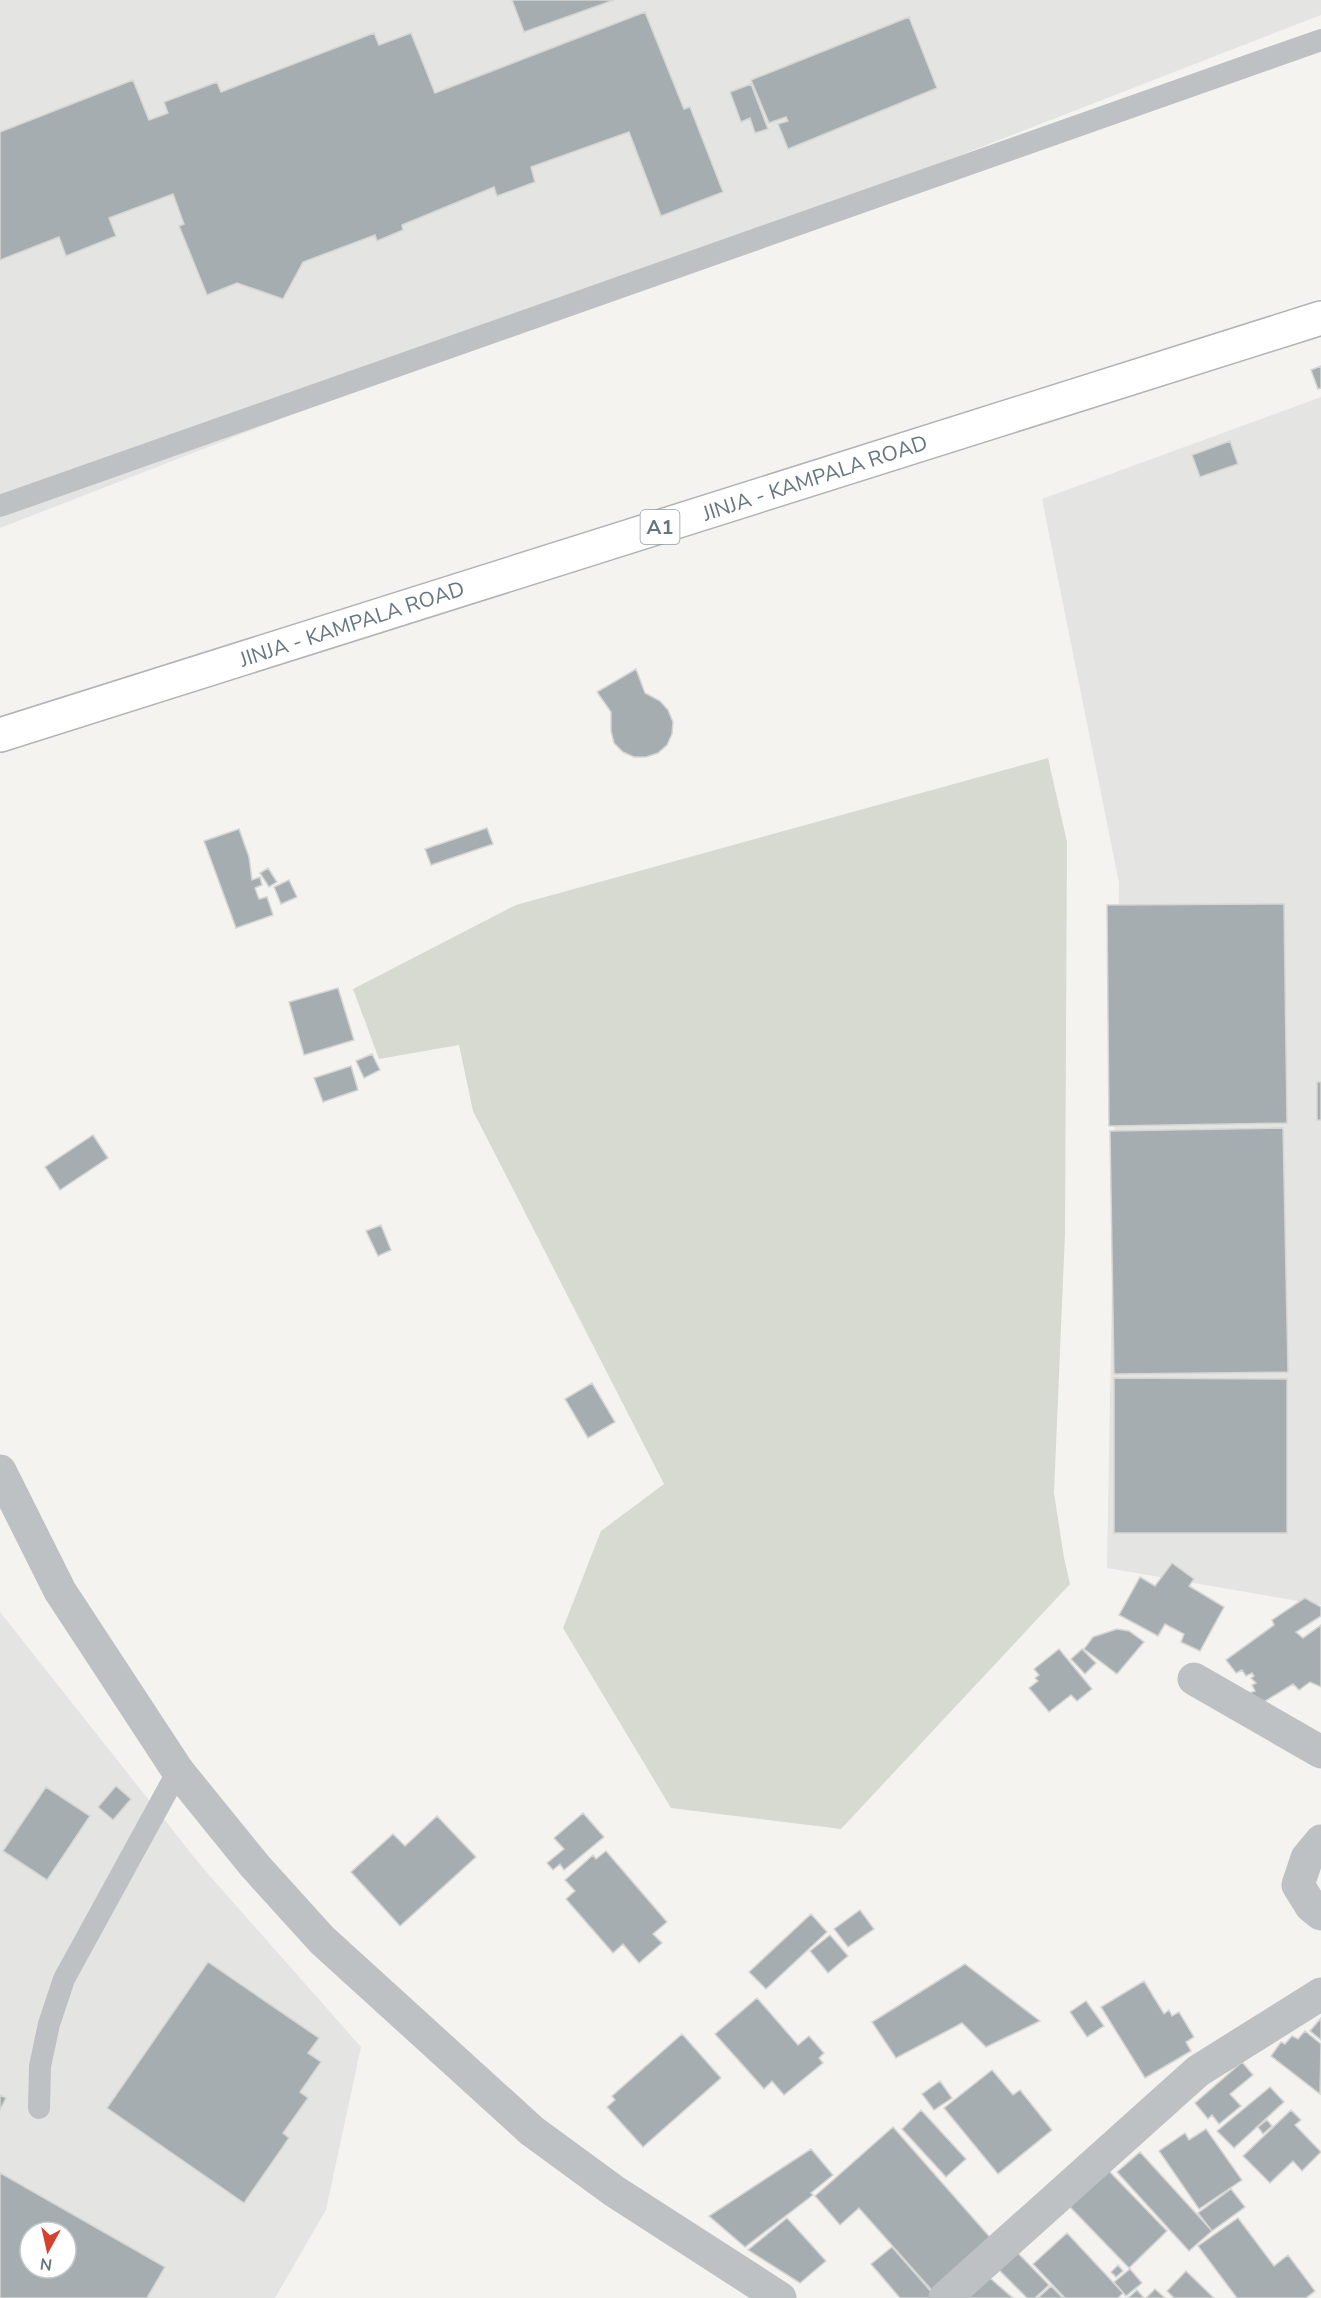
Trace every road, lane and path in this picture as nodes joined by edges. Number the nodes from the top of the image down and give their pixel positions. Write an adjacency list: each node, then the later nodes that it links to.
1 (1321, 40): 3 (lane)
2 (1321, 318): 4 (highway, JINJA - KAMPALA ROAD / A1)
3 (0, 506)
4 (1, 735)
5 (0, 1471): 8 (street)
6 (1194, 1679): 7 (street)
7 (1321, 1752)
8 (178, 1772): 12 (lane); 13 (street)
9 (1321, 1841): 10 (street)
10 (1321, 1914)
11 (1321, 1994): 14 (street)
12 (39, 2108)
13 (780, 2298)
14 (945, 2298)

